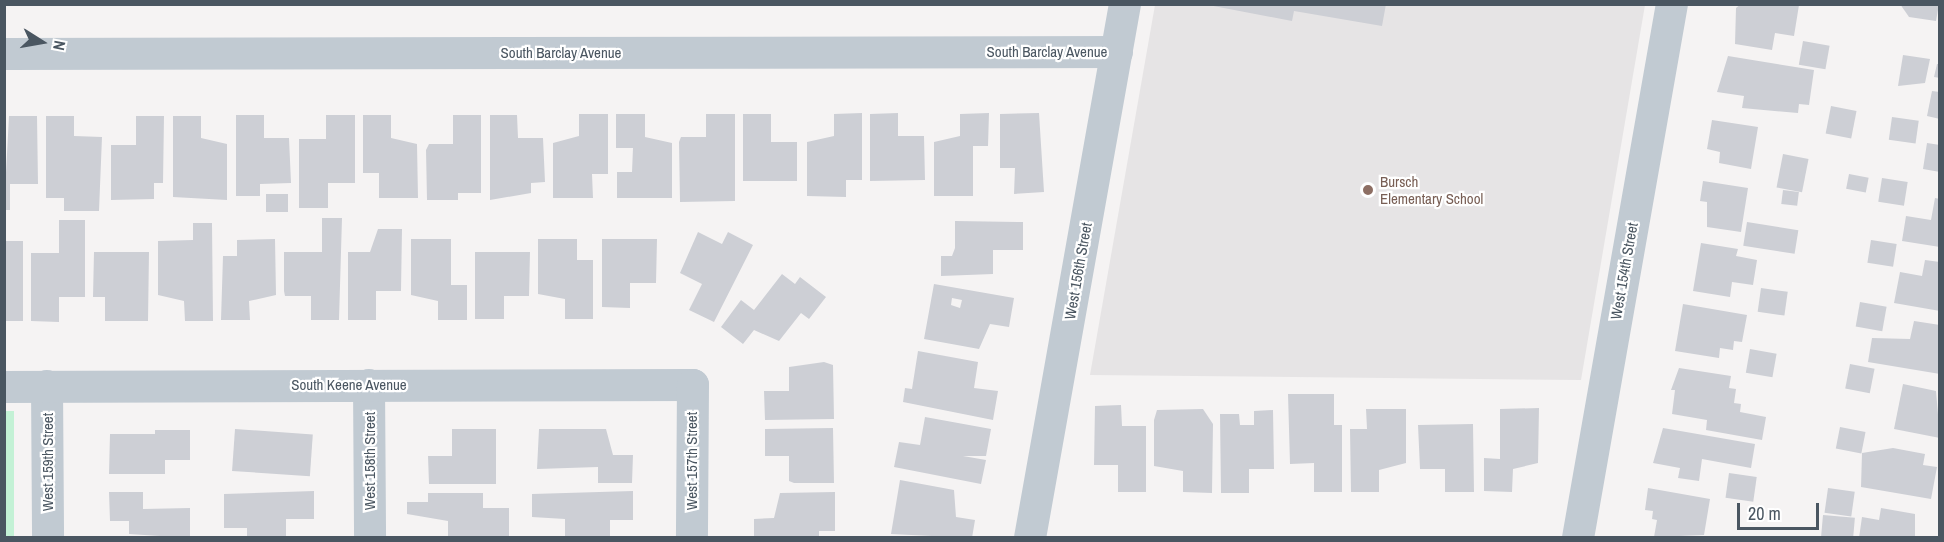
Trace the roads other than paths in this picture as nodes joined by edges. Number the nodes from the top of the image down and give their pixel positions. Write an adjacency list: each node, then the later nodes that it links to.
1 (1125, 4): 3 (street, West 156th Street)
2 (1671, 4): 13 (street, West 154th Street)
3 (1117, 52): 4 (street, South Barclay Avenue); 12 (street, West 156th Street)
4 (4, 54)
5 (693, 384): 6 (street, South Keene Avenue); 11 (street, West 157th Street)
6 (369, 385): 7 (street, South Keene Avenue); 10 (street, West 158th Street)
7 (47, 386): 8 (street, South Keene Avenue); 9 (street, West 159th Street)
8 (4, 387)
9 (48, 537)
10 (370, 537)
11 (692, 537)
12 (1030, 537)
13 (1578, 537)

